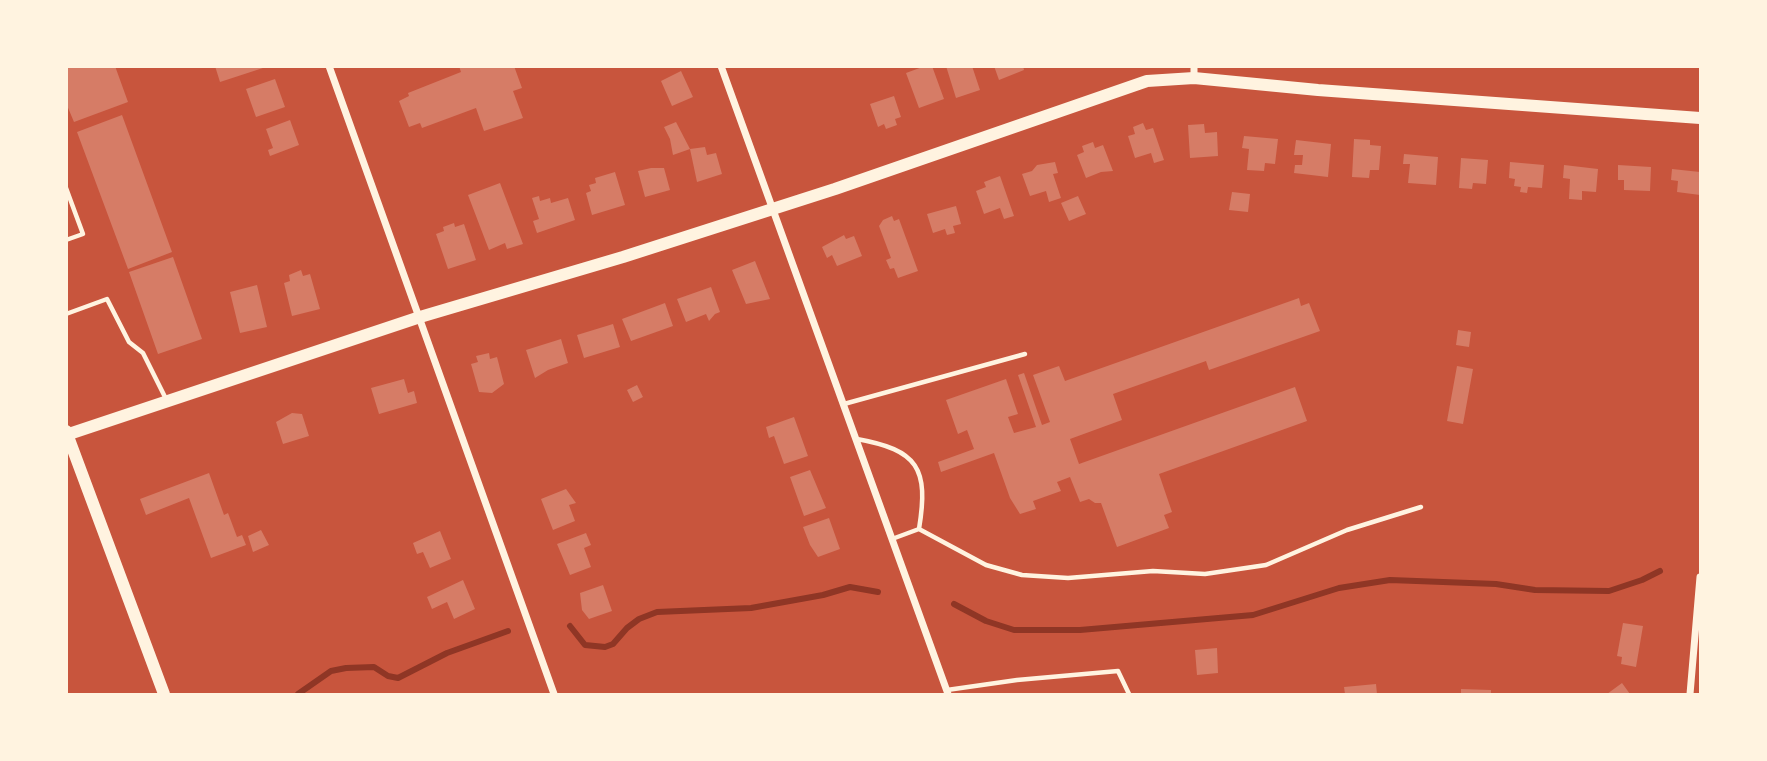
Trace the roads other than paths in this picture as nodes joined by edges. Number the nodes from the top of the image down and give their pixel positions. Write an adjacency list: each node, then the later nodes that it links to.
1 (329, 66): 9 (street)
2 (721, 66): 6 (street)
3 (1194, 72): 4 (street); 6 (street)
4 (1700, 118)
5 (66, 188): 7 (lane)
6 (773, 209): 9 (street); 12 (street)
7 (66, 240)
8 (66, 314): 11 (lane)
9 (420, 317): 11 (street); 21 (street)
10 (1025, 354): 12 (lane)
11 (167, 401): 13 (street)
12 (843, 404): 14 (street)
13 (67, 434): 20 (street)
14 (856, 439): 16 (lane); 17 (street)
15 (1421, 507): 16 (lane)
16 (919, 529): 17 (lane)
17 (892, 540): 19 (street)
18 (1700, 578): 23 (street)
19 (947, 692): 22 (lane)
20 (164, 695)
21 (554, 695)
22 (1129, 695)
23 (1690, 695)

